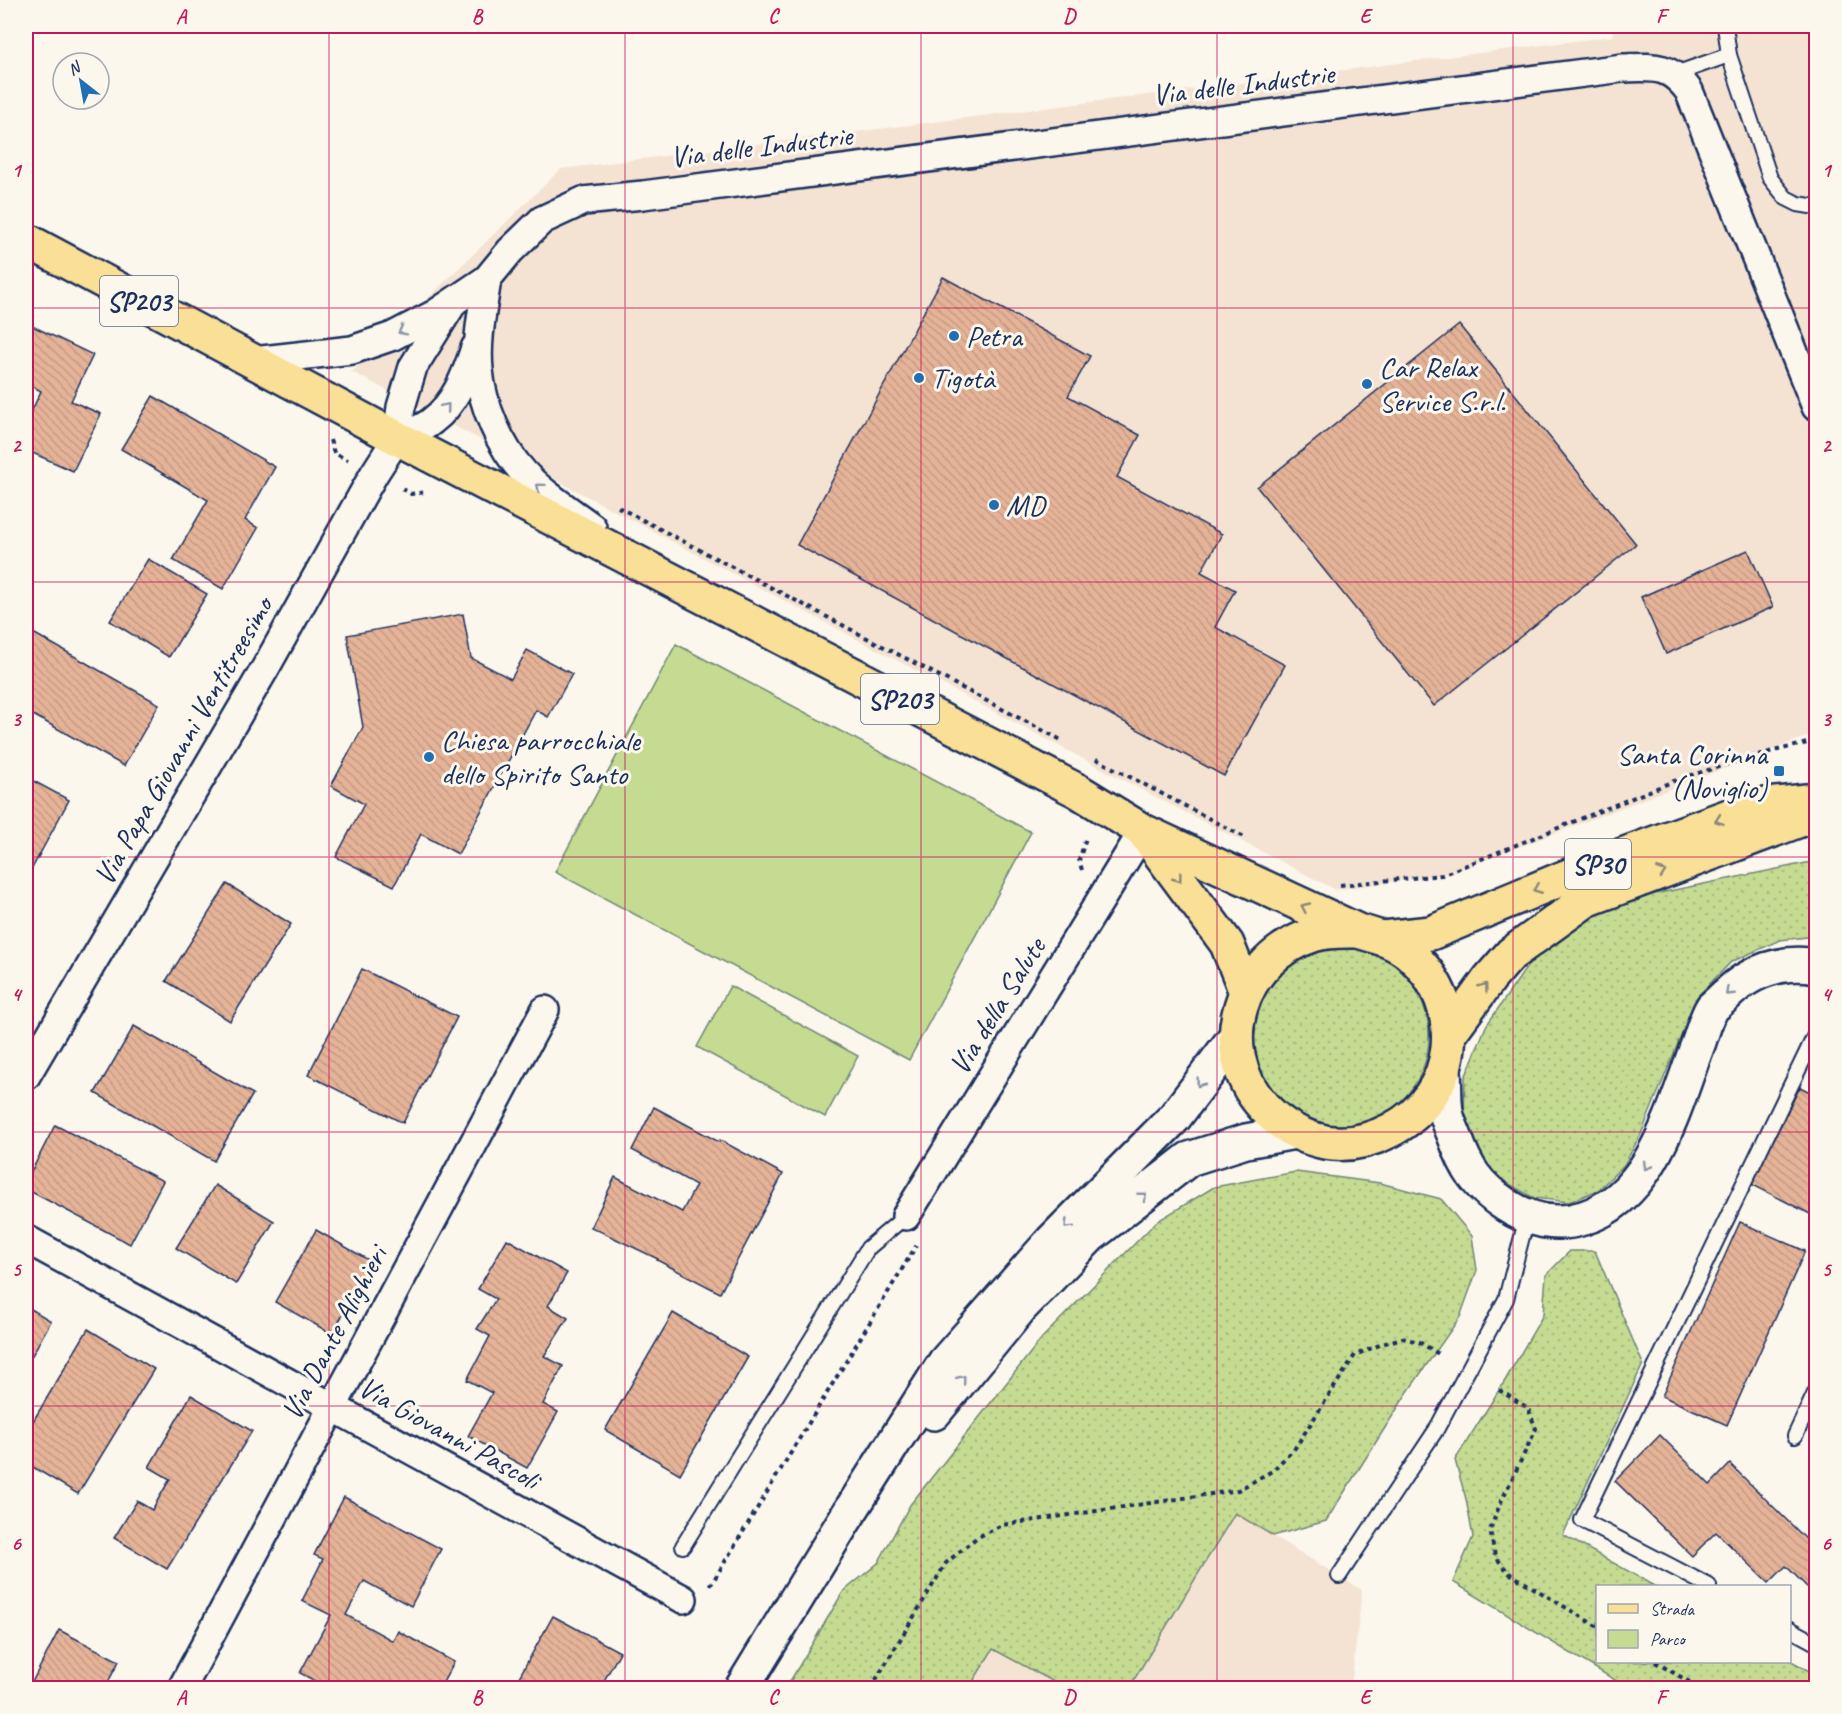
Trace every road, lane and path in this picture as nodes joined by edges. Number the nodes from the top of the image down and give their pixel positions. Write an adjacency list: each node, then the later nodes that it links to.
1 (1725, 26): 2 (lane)
2 (1729, 55): 3 (lane); 4 (lane)
3 (1675, 74): 6 (street, Via delle Industrie); 10 (street)
4 (1816, 207)
5 (26, 240): 9 (main road, SP203)
6 (487, 279): 7 (street, Via delle Industrie); 8 (street)
7 (453, 302): 9 (street, Via delle Industrie, one-way to 9); 11 (street, Via delle Industrie)
8 (479, 335): 11 (street, one-way to 8); 13 (street, one-way to 8)
9 (253, 361): 11 (main road, SP203)
10 (1816, 407)
11 (397, 438): 13 (main road, SP203); 32 (street, Via Papa Giovanni Ventitreesimo)
12 (613, 504): 15 (path)
13 (654, 572): 20 (main road, SP203)
14 (1816, 741): 23 (path)
15 (1064, 742)
16 (1096, 758): 21 (path)
17 (1816, 800): 24 (main road, SP30, one-way to 24)
18 (1816, 814): 29 (main road, SP30, one-way to 18)
19 (1079, 831): 22 (path)
20 (1143, 831): 24 (main road, SP203, one-way to 20); 26 (main road, SP203, one-way to 26); 35 (street, Via della Salute)
21 (1252, 841)
22 (1082, 870)
23 (1335, 885)
24 (1370, 935): 26 (main road, SP30); 29 (main road, SP30)
25 (1816, 966): 34 (main road, one-way to 34)
26 (1246, 992): 30 (main road, SP30)
27 (545, 1010): 40 (street, Via Dante Alighieri)
28 (1816, 1033): 45 (lane)
29 (1449, 1034): 31 (main road, SP30)
30 (1236, 1036): 33 (main road, SP30); 42 (main road, SP30, one-way to 42)
31 (1444, 1070): 33 (main road, SP30); 34 (main road)
32 (26, 1076)
33 (1295, 1132): 42 (main road, SP30, one-way to 33)
34 (1527, 1217): 44 (lane)
35 (913, 1227): 43 (lane); 46 (path)
36 (26, 1239): 40 (street, Via Giovanni Pascoli)
37 (1442, 1356): 53 (path)
38 (1499, 1390): 47 (path)
39 (1816, 1390): 41 (lane)
40 (332, 1407): 46 (street, Via Giovanni Pascoli); 51 (street, Via Dante Alighieri)
41 (1795, 1436)
42 (844, 1521): 52 (main road, SP30)
43 (683, 1546)
44 (1339, 1576)
45 (1705, 1585)
46 (683, 1599)
47 (1596, 1626)
48 (1791, 1630): 49 (lane)
49 (1816, 1643)
50 (1657, 1663): 54 (path)
51 (182, 1689)
52 (742, 1689)
53 (871, 1689)
54 (1700, 1689)

